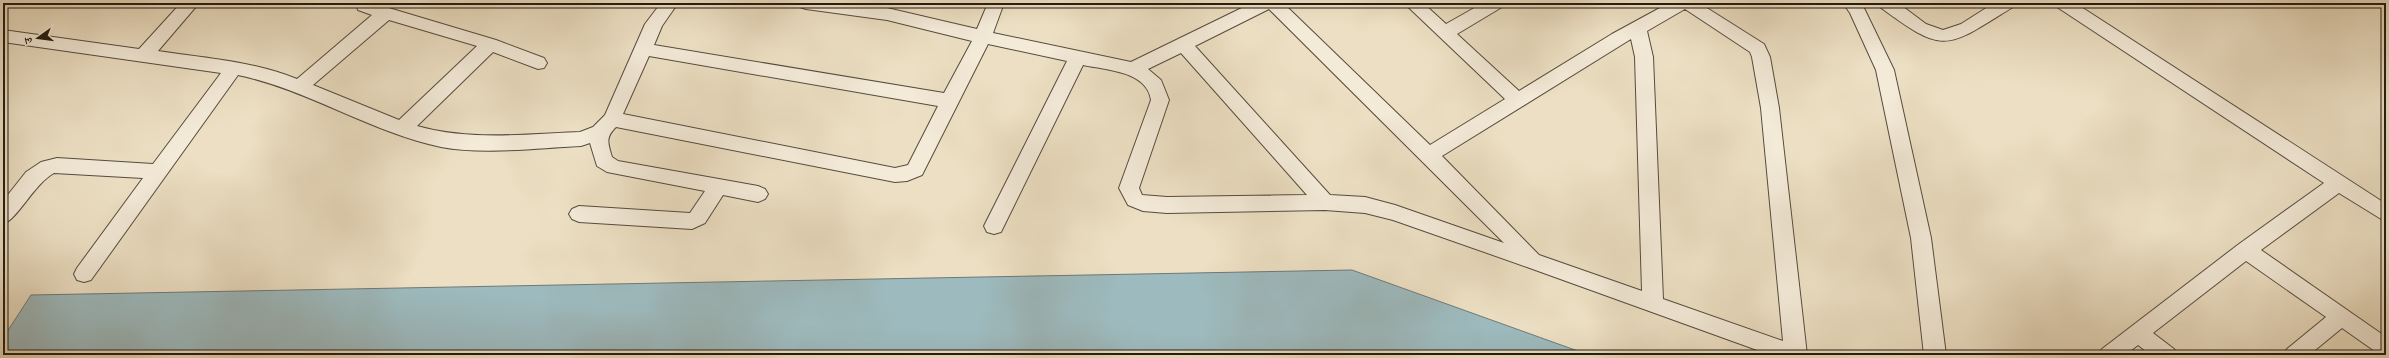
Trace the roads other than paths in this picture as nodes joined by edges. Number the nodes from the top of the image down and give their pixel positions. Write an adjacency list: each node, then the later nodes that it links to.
1 (191, 3): 24 (street)
2 (364, 3): 16 (street)
3 (670, 3): 23 (street)
4 (806, 3): 15 (street)
5 (996, 3): 20 (street)
6 (1266, 3): 22 (street)
7 (1273, 3): 34 (street)
8 (1412, 3): 18 (street)
9 (1681, 3): 17 (street); 51 (street)
10 (1850, 3): 52 (street)
11 (1886, 3): 12 (street)
12 (2007, 3)
13 (2063, 3): 36 (street)
14 (1489, 5): 18 (street)
15 (857, 6): 20 (street)
16 (386, 13): 21 (street); 29 (street)
17 (1638, 29): 30 (street); 47 (street)
18 (1445, 33): 30 (street)
19 (3, 36): 24 (street)
20 (983, 37): 25 (street); 31 (street)
21 (490, 44): 26 (street); 33 (street)
22 (1183, 44): 28 (street); 39 (street)
23 (643, 49): 31 (street); 32 (street)
24 (143, 56): 27 (street)
25 (1077, 58): 28 (street); 43 (street)
26 (538, 63)
27 (234, 68): 29 (street); 35 (street)
28 (1133, 69): 39 (street)
29 (299, 86): 33 (street)
30 (1518, 100): 34 (street)
31 (950, 101): 32 (street)
32 (606, 126): 33 (street); 37 (street)
33 (402, 129)
34 (1429, 155): 45 (street)
35 (157, 172): 42 (street); 46 (street)
36 (2339, 183): 41 (street); 44 (street)
37 (718, 186): 38 (street); 40 (street)
38 (758, 194)
39 (1325, 202): 45 (street)
40 (579, 214)
41 (2386, 214)
42 (3, 216)
43 (994, 226)
44 (2246, 250): 48 (street); 49 (street)
45 (1534, 261): 47 (street)
46 (84, 274)
47 (1653, 304): 51 (street)
48 (2341, 317): 50 (street); 55 (street)
49 (2138, 333): 53 (street); 54 (street)
50 (2386, 348)
51 (1796, 355)
52 (1935, 355)
53 (2109, 355)
54 (2167, 355)
55 (2294, 355)

